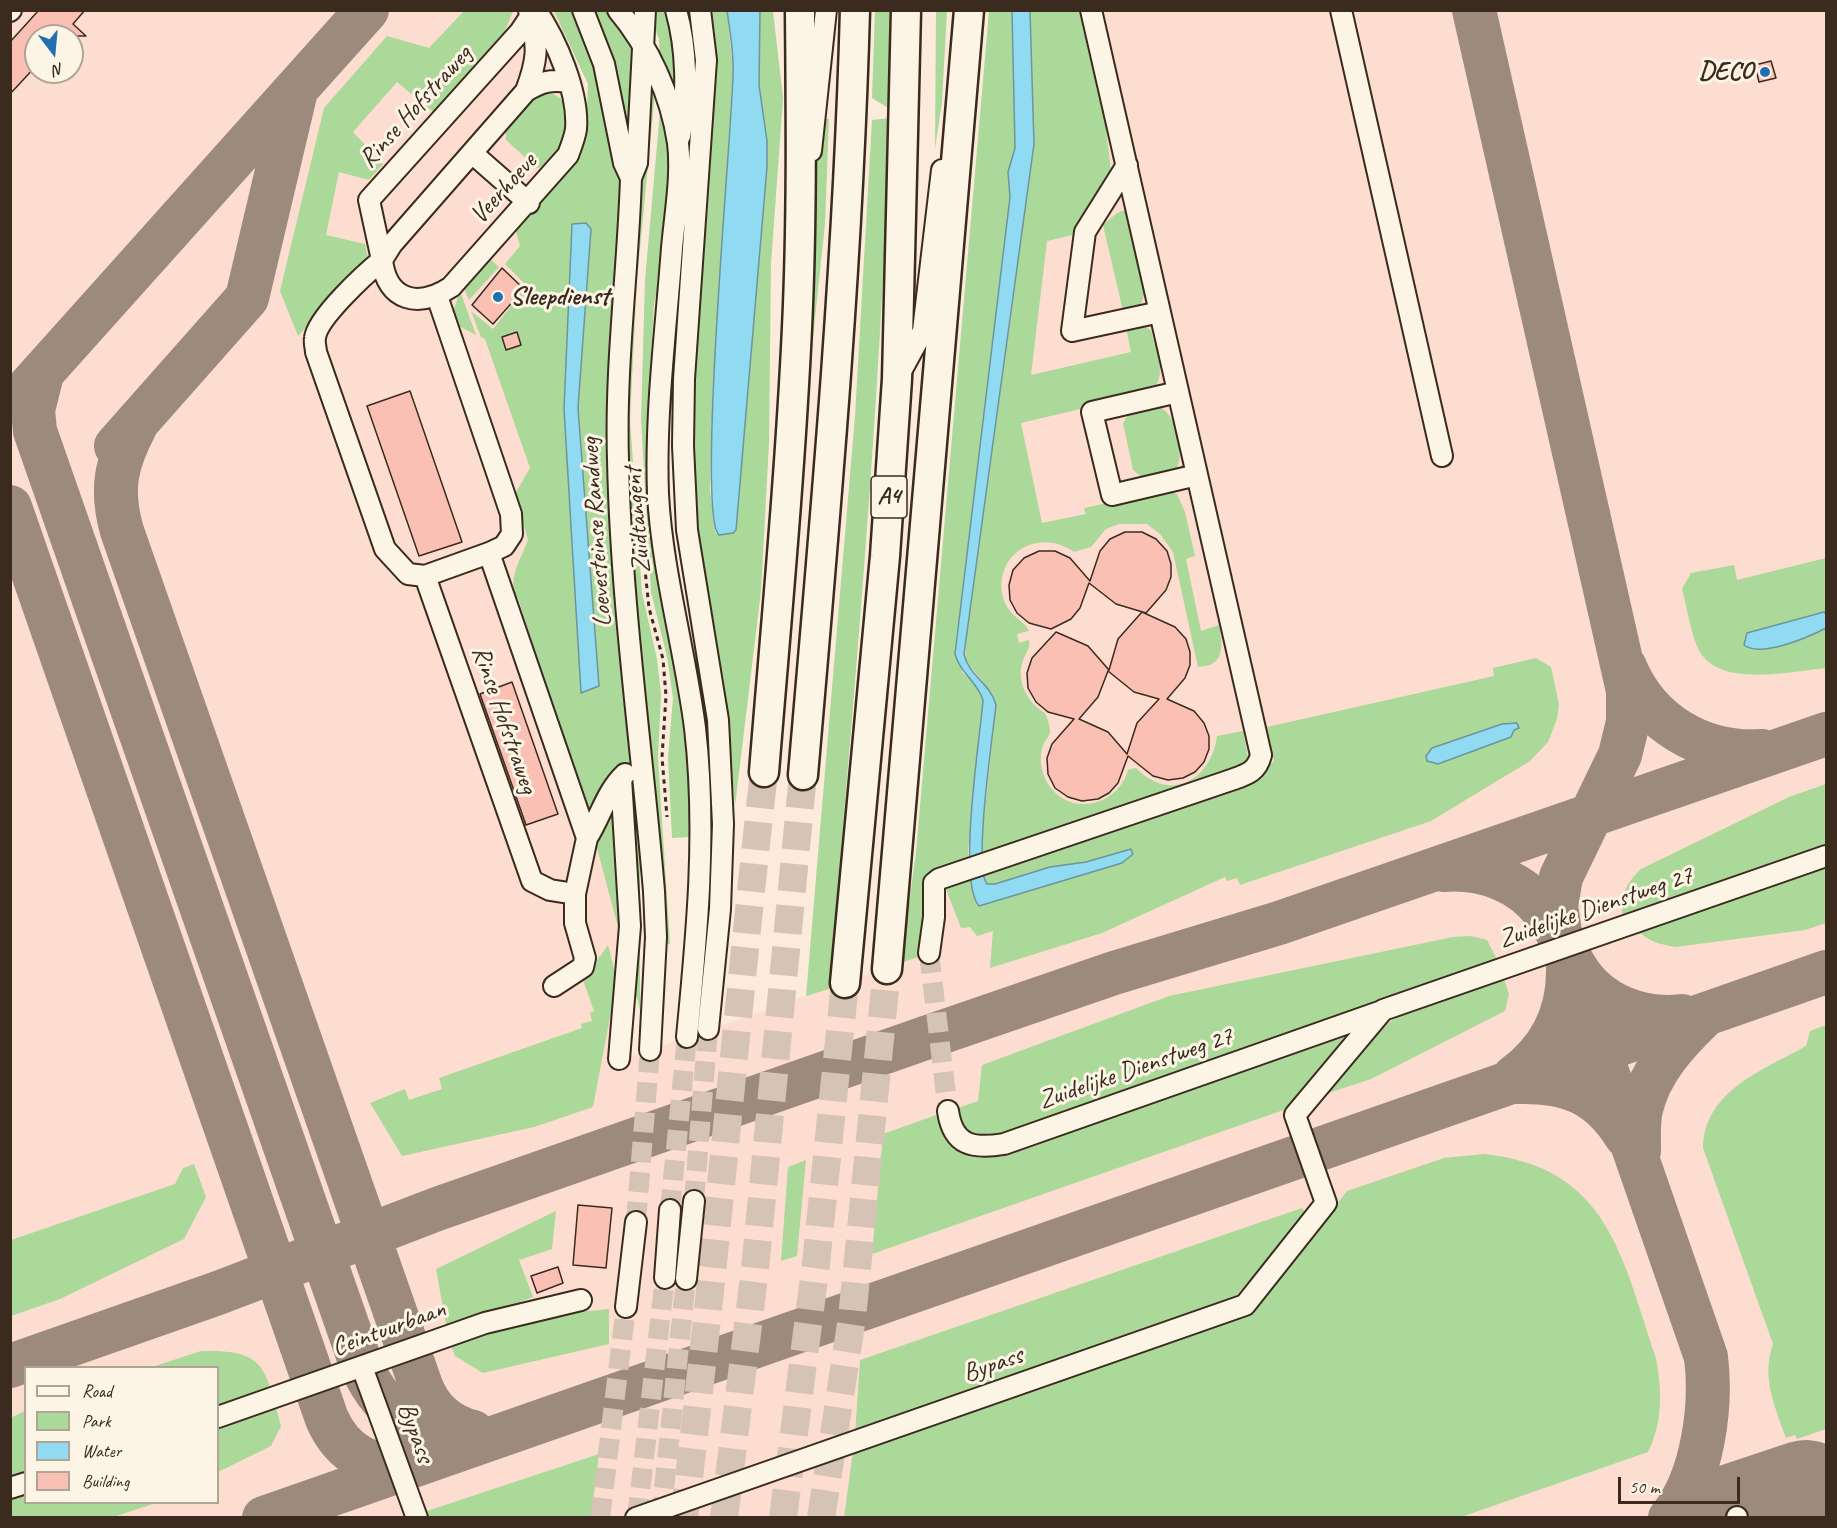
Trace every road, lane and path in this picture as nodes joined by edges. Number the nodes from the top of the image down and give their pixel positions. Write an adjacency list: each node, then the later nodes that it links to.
1 (583, 10): 20 (street)
2 (618, 10): 14 (street, Zuidtangent)
3 (645, 10): 14 (street, Loevesteinse Randweg)
4 (676, 10): 17 (street)
5 (700, 10): 35 (street)
6 (800, 10): 21 (highway)
7 (826, 10): 21 (street)
8 (855, 10): 37 (highway)
9 (906, 10): 26 (highway, A4)
10 (1091, 10): 19 (street)
11 (1341, 10): 28 (street)
12 (532, 13): 15 (street, Veerhoeve); 16 (street); 23 (street, Rinse Hofstraweg)
13 (969, 21): 26 (street); 44 (highway, A4)
14 (644, 47): 17 (street, Zuidtangent); 20 (street, Loevesteinse Randweg)
15 (568, 82): 16 (street); 22 (street, Veerhoeve)
16 (526, 91): 18 (street)
17 (678, 144): 33 (street, Zuidtangent)
18 (472, 153): 22 (street); 23 (street)
19 (1126, 165): 25 (street); 25 (street)
20 (630, 178): 34 (street, Loevesteinse Randweg)
21 (801, 196): 36 (highway)
22 (529, 203): 24 (street, Veerhoeve)
23 (387, 252): 24 (street); 32 (street)
24 (437, 296): 31 (street)
25 (1160, 312): 27 (street)
26 (897, 378): 45 (highway, A4)
27 (1178, 392): 29 (street); 29 (street)
28 (1442, 456)
29 (1197, 475): 43 (street)
30 (639, 509): 39 (path, Loevesteinse Randweg)
31 (489, 553): 32 (street); 40 (street, Rinse Hofstraweg)
32 (425, 576): 42 (street, Rinse Hofstraweg)
33 (691, 707): 35 (street); 49 (street, Zuidtangent)
34 (643, 757): 38 (street); 50 (street, Loevesteinse Randweg)
35 (720, 766): 48 (street)
36 (764, 772)
37 (803, 775)
38 (621, 778): 40 (street); 51 (street)
39 (668, 828)
40 (587, 838): 42 (street)
41 (1827, 856): 47 (street, Zuidelijke Dienstweg 27)
42 (575, 894): 46 (street)
43 (929, 953)
44 (886, 969)
45 (845, 983)
46 (554, 986)
47 (1383, 1010): 52 (street, Zuidelijke Dienstweg 27); 63 (street, Bypass)
48 (708, 1029)
49 (687, 1037)
50 (650, 1050)
51 (619, 1059)
52 (949, 1117)
53 (694, 1201): 57 (street)
54 (670, 1210): 56 (street)
55 (636, 1222): 59 (street)
56 (665, 1278)
57 (686, 1280)
58 (581, 1300): 60 (street, Ceintuurbaan)
59 (626, 1307)
60 (362, 1368): 61 (street, Ceintuurbaan); 62 (street, Bypass)
61 (219, 1417)
62 (417, 1518)
63 (636, 1518)

